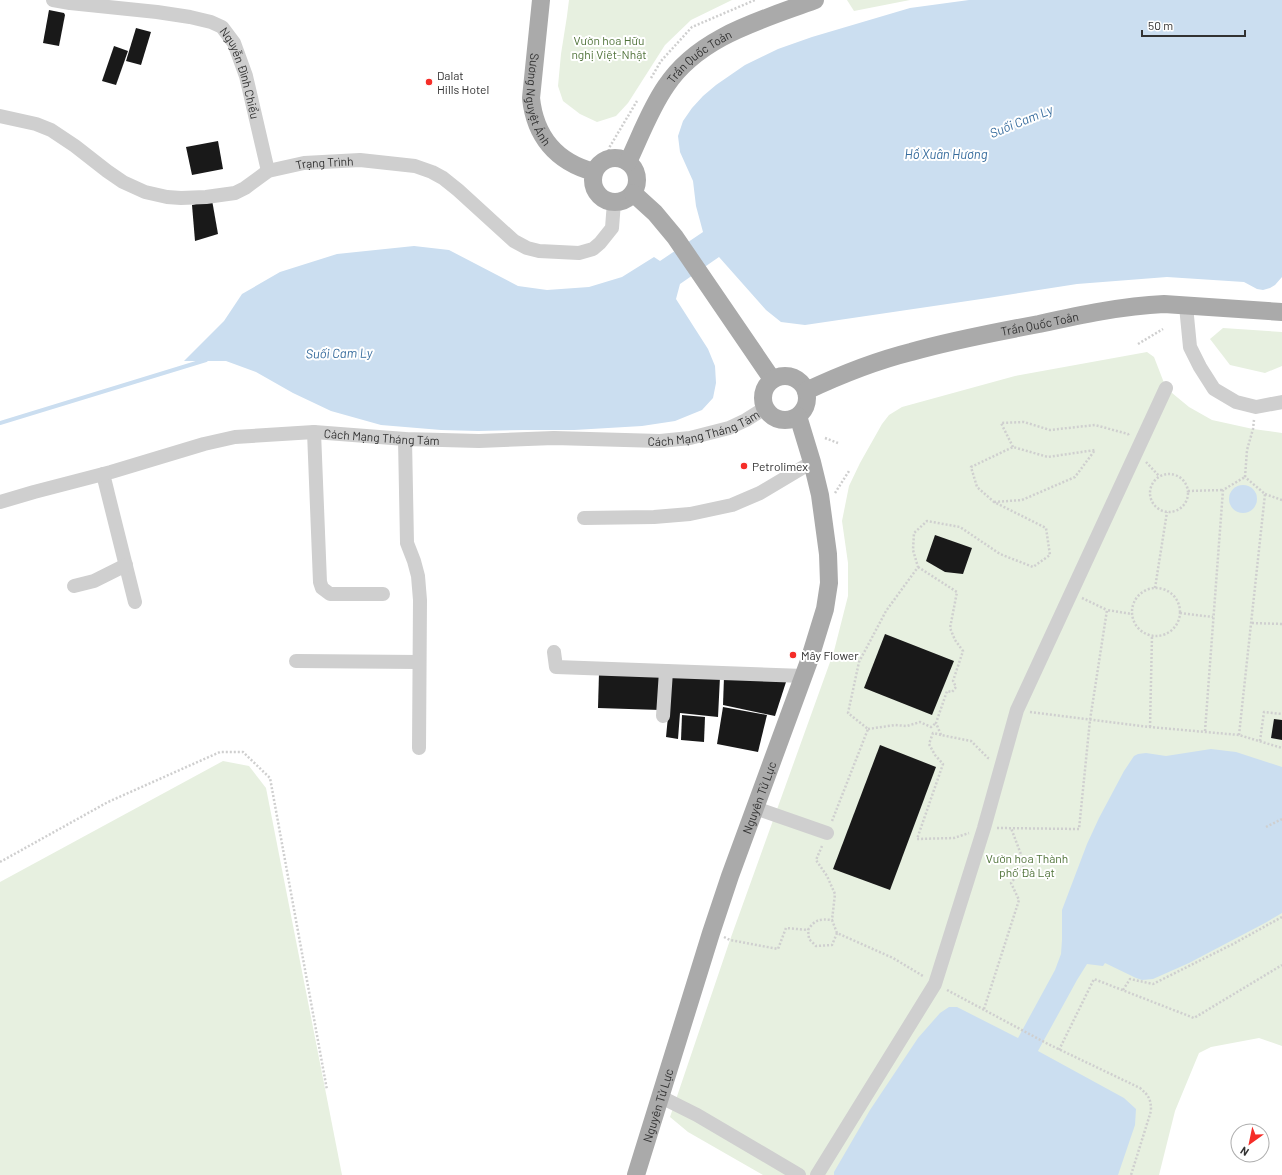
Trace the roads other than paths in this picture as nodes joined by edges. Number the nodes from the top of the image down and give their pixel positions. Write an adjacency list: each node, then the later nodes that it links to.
1 (53, 0): 6 (street, Nguyễn Đình Chiểu)
2 (541, 0): 7 (main road, Sương Nguyệt Ánh)
3 (815, 0): 5 (main road, Trần Quốc Toản)
4 (0, 116): 6 (street, Trạng Trình)
5 (628, 162): 7 (main road); 8 (main road)
6 (268, 171): 9 (street, Trạng Trình)
7 (594, 172): 9 (main road)
8 (633, 193): 9 (main road); 12 (main road)
9 (614, 202)
10 (1186, 306): 11 (main road, Trần Quốc Toản); 14 (main road, Trần Quốc Toản); 15 (street)
11 (1282, 312)
12 (772, 379): 14 (main road); 16 (main road)
13 (1166, 388): 40 (street)
14 (806, 391): 17 (main road)
15 (1282, 402)
16 (765, 408): 17 (main road); 19 (street, Cách Mạng Tháng Tám)
17 (798, 416): 20 (main road, Nguyên Tử Lực)
18 (314, 432): 19 (street, Cách Mạng Tháng Tám); 21 (street, Cách Mạng Tháng Tám); 26 (street)
19 (405, 439): 30 (street)
20 (812, 462): 23 (street); 32 (main road, Nguyên Tử Lực)
21 (103, 474): 22 (street, Cách Mạng Tháng Tám); 24 (street)
22 (0, 502)
23 (584, 518)
24 (126, 565): 25 (street); 27 (street)
25 (74, 586)
26 (383, 594)
27 (135, 602)
28 (554, 652): 31 (street)
29 (296, 661): 30 (street)
30 (419, 662): 34 (street)
31 (666, 671): 32 (street); 33 (street)
32 (804, 676): 35 (main road, Nguyên Tử Lực)
33 (663, 716)
34 (419, 748)
35 (755, 808): 36 (street); 37 (main road, Nguyên Tử Lực)
36 (827, 833)
37 (661, 1097): 38 (main road, Nguyên Tử Lực); 39 (street)
38 (636, 1175)
39 (799, 1175)
40 (818, 1175)

